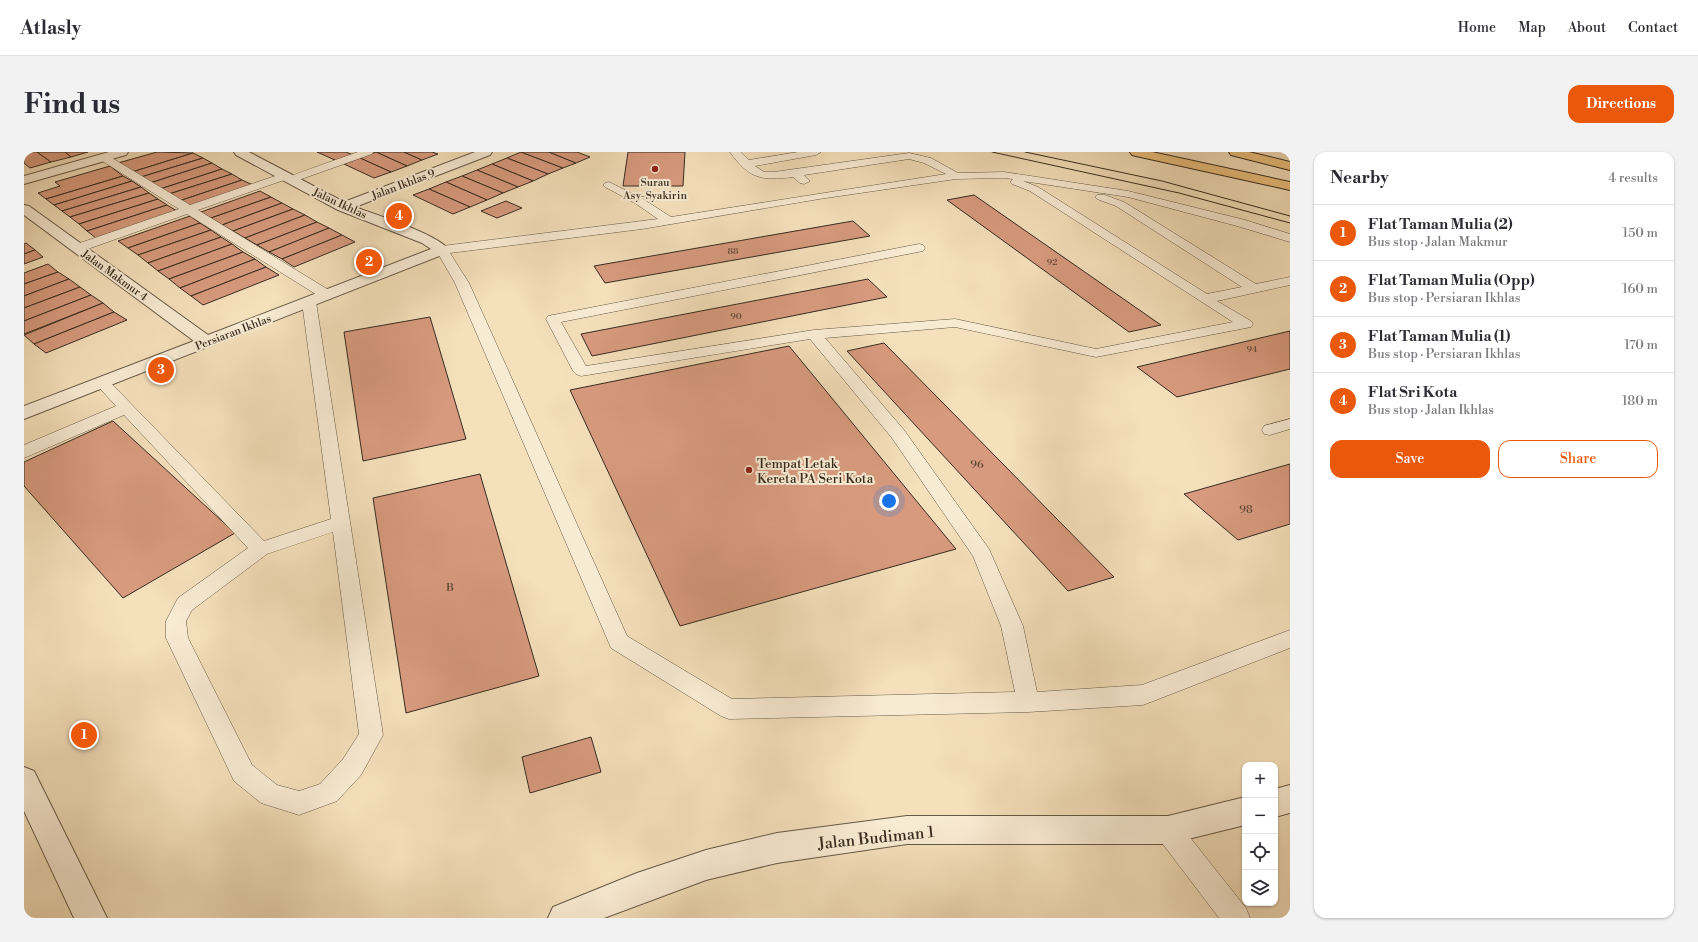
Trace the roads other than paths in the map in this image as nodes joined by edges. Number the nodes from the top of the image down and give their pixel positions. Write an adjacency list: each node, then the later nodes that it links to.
1 (122, 152): 11 (street)
2 (368, 152): 17 (lane)
3 (486, 152): 23 (street, Jalan Ikhlas 9)
4 (735, 152): 12 (lane)
5 (816, 152): 12 (lane)
6 (896, 152): 10 (lane)
7 (1136, 152): 20 (highway)
8 (1235, 152): 13 (highway)
9 (245, 153): 17 (street, Jalan Ikhlas)
10 (909, 156): 14 (lane); 16 (lane)
11 (103, 157): 18 (street); 25 (lane)
12 (747, 164): 14 (lane)
13 (1290, 166)
14 (795, 173): 22 (lane)
15 (1004, 175): 16 (lane); 21 (lane); 27 (lane)
16 (956, 176): 22 (lane)
17 (288, 177): 23 (street, Jalan Ikhlas); 25 (lane)
18 (24, 180)
19 (609, 185): 26 (lane)
20 (1290, 186)
21 (1034, 189): 32 (lane); 34 (lane)
22 (819, 196): 26 (lane)
23 (343, 207): 30 (street, Jalan Ikhlas)
24 (24, 209): 28 (street, Jalan Makmur 4)
25 (188, 210): 28 (lane); 33 (lane)
26 (668, 220): 30 (lane)
27 (1290, 238)
28 (78, 248): 37 (street, Jalan Makmur 4)
29 (919, 248): 36 (lane)
30 (442, 250): 33 (street, Persiaran Ikhlas); 47 (lane)
31 (1290, 281): 32 (lane)
32 (1253, 288): 34 (lane)
33 (327, 295): 35 (street, Persiaran Ikhlas)
34 (1205, 299): 36 (lane)
35 (309, 302): 37 (street, Persiaran Ikhlas); 44 (lane)
36 (814, 334): 47 (lane)
37 (206, 342): 38 (street, Persiaran Ikhlas)
38 (102, 382): 39 (lane); 40 (street, Persiaran Ikhlas)
39 (126, 408): 43 (lane); 45 (lane)
40 (24, 413)
41 (1290, 424): 42 (lane)
42 (1270, 430)
43 (24, 452)
44 (340, 523): 45 (lane); 45 (lane)
45 (260, 549)
46 (1290, 639): 47 (lane)
47 (1028, 702)
48 (24, 780): 53 (street)
49 (1290, 799): 50 (street)
50 (1278, 802)
51 (1242, 812): 52 (street, Jalan Budiman 1)
52 (1168, 830): 54 (street, Jalan Budiman 1); 55 (lane)
53 (91, 918)
54 (564, 918)
55 (1236, 918)

